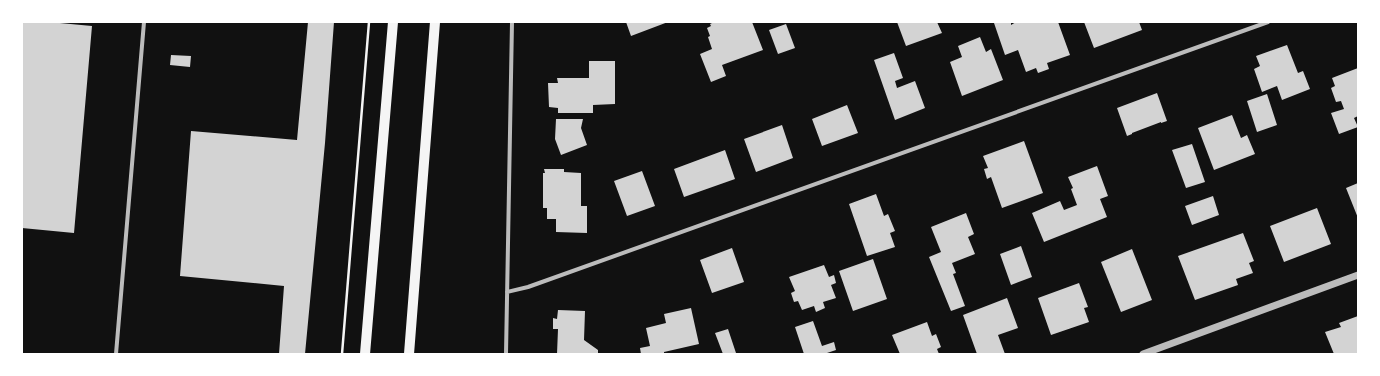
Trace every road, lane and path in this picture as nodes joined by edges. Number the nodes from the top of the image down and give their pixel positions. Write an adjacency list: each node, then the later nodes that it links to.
1 (144, 22): 9 (street)
2 (369, 22): 10 (path)
3 (393, 22): 11 (main road)
4 (435, 22): 12 (main road)
5 (512, 22): 8 (street)
6 (1268, 22): 8 (street)
7 (1358, 275): 14 (street)
8 (507, 292): 13 (street)
9 (116, 354)
10 (342, 354)
11 (365, 354)
12 (409, 354)
13 (506, 354)
14 (1142, 354)

